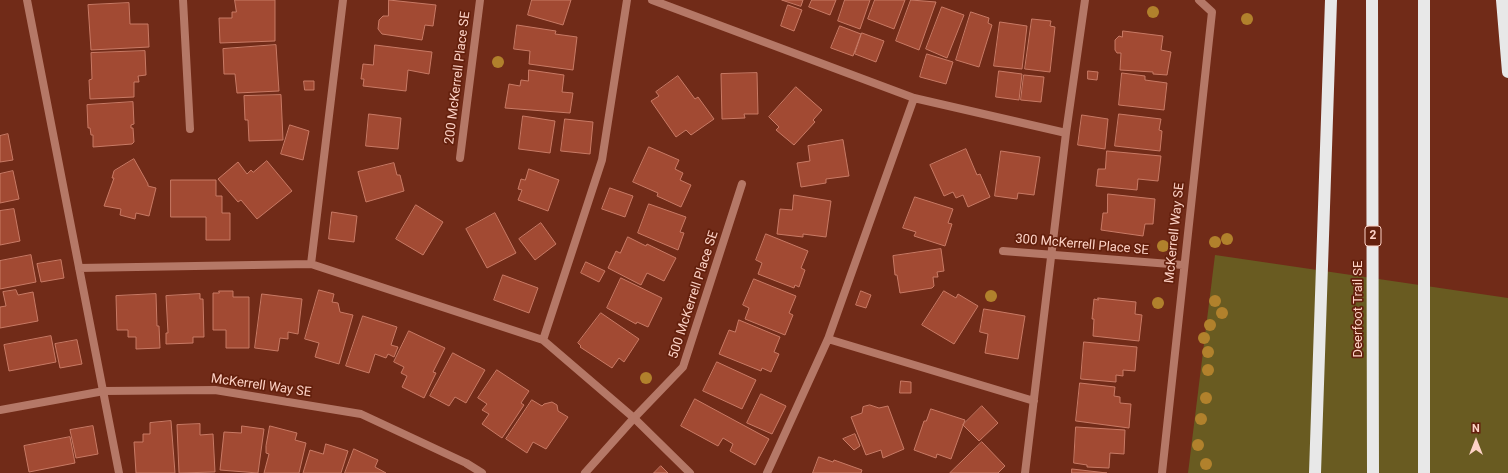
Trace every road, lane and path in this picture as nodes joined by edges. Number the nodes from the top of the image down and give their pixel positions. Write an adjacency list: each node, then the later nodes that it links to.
1 (27, 0): 23 (street)
2 (184, 0): 15 (street)
3 (343, 0): 21 (street)
4 (480, 0): 17 (street, 200 McKerrell Place SE)
5 (627, 0): 25 (street)
6 (652, 0): 14 (street)
7 (1084, 0): 16 (street)
8 (1199, 0): 22 (street, McKerrell Way SE)
9 (1331, 0): 37 (highway)
10 (1372, 0): 38 (highway, Deerfoot Trail SE / 2)
11 (1424, 0): 39 (highway)
12 (1502, 0): 13 (highway)
13 (1508, 72)
14 (914, 98): 16 (street); 24 (street)
15 (190, 129)
16 (1066, 133): 20 (street)
17 (460, 158)
18 (742, 184): 29 (street, 500 McKerrell Place SE)
19 (1003, 251): 20 (street, 300 McKerrell Place SE)
20 (1051, 255): 22 (street, 300 McKerrell Place SE); 27 (street)
21 (311, 264): 23 (street); 25 (street)
22 (1183, 265): 36 (street, McKerrell Way SE)
23 (79, 268): 26 (street)
24 (828, 339): 27 (street); 34 (street)
25 (543, 340): 29 (street)
26 (104, 391): 28 (street, McKerrell Way SE); 30 (street); 31 (street, McKerrell Way SE)
27 (1034, 401): 35 (street)
28 (0, 410)
29 (634, 418): 32 (street, 500 McKerrell Place SE); 33 (street)
30 (119, 473)
31 (482, 473)
32 (585, 473)
33 (690, 473)
34 (767, 473)
35 (1025, 473)
36 (1162, 473)
37 (1315, 473)
38 (1373, 473)
39 (1424, 473)

